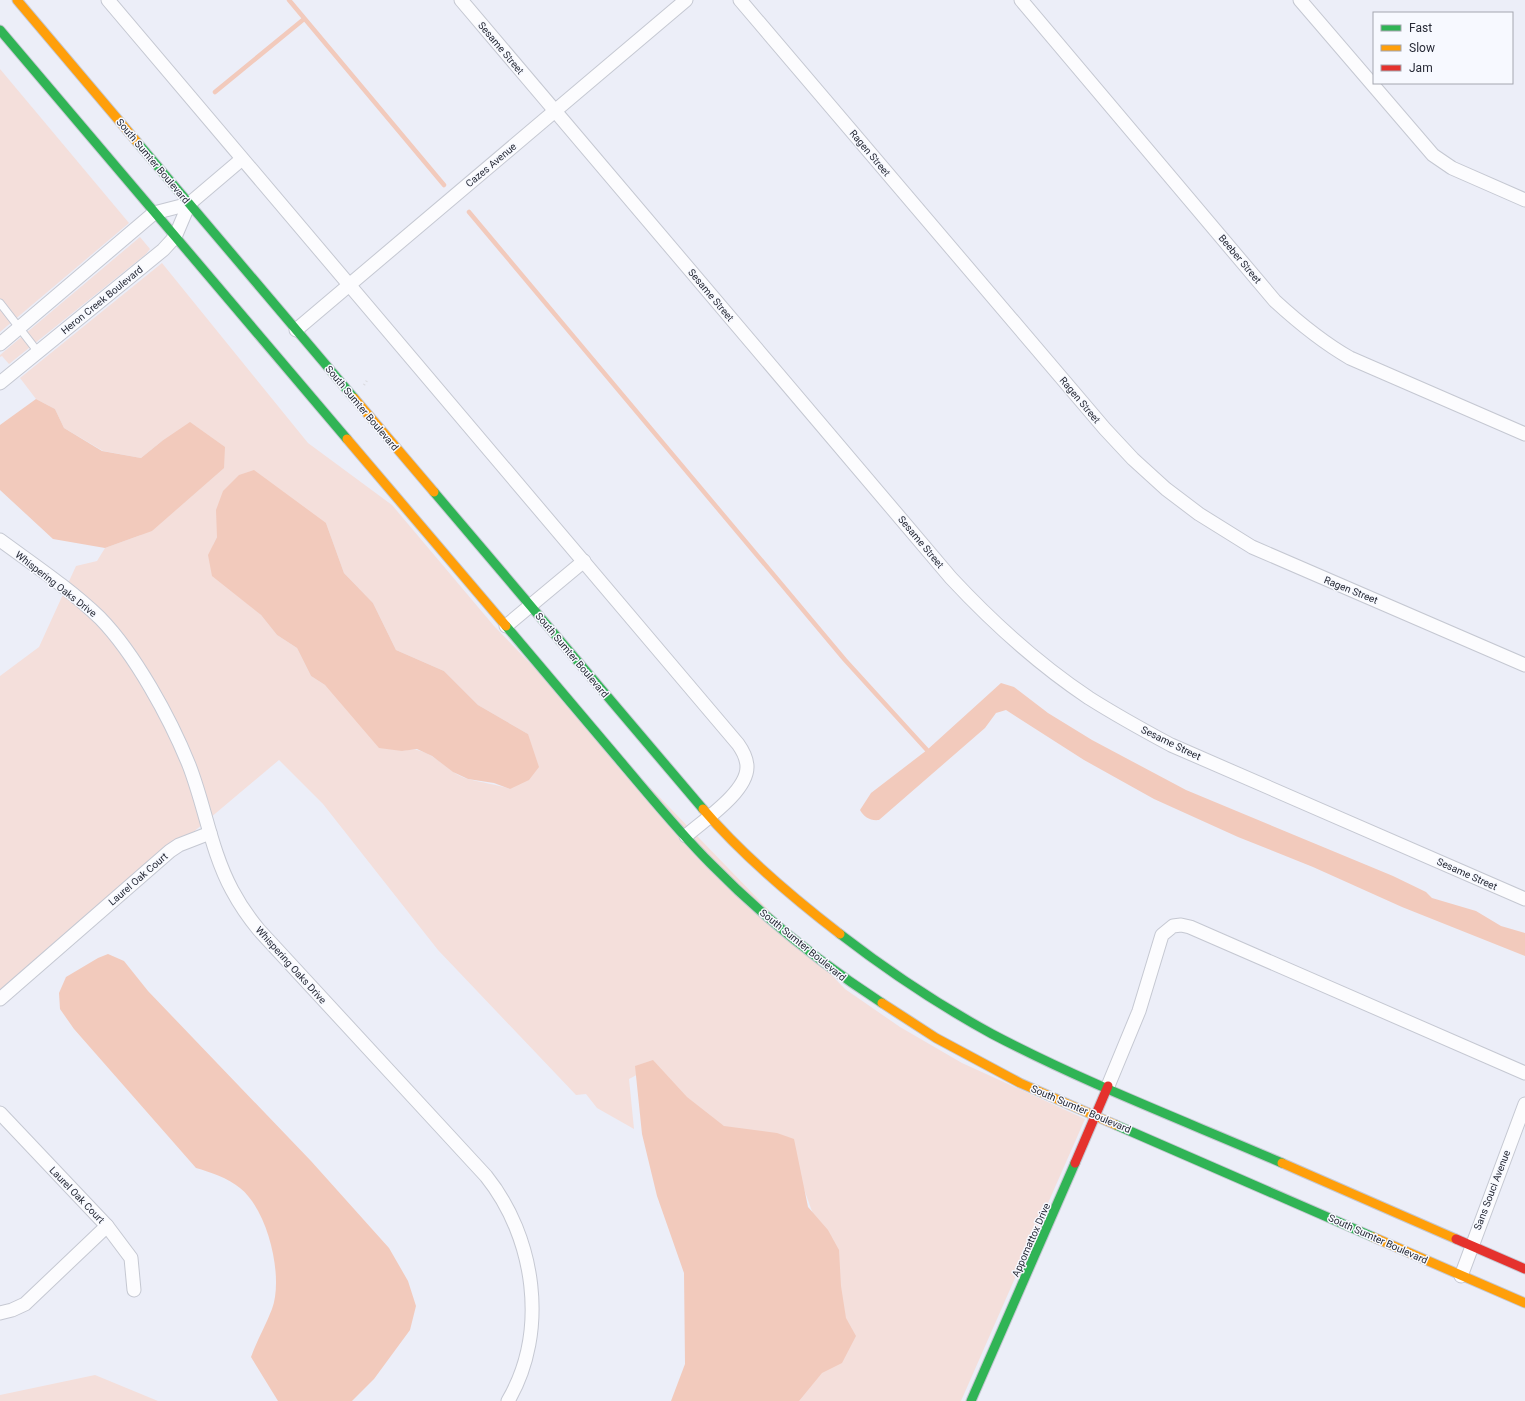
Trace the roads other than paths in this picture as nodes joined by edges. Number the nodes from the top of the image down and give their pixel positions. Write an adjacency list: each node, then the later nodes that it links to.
1 (17, 0): 12 (main road, South Sumter Boulevard)
2 (108, 0): 10 (street)
3 (461, 0): 9 (street, Sesame Street)
4 (686, 0): 9 (street, Cazes Avenue)
5 (740, 0): 27 (street, Ragen Street)
6 (1021, 0): 22 (street, Beeber Street)
7 (1300, 0): 11 (street)
8 (0, 30): 13 (main road, South Sumter Boulevard)
9 (555, 112): 15 (street, Cazes Avenue); 31 (street, Sesame Street)
10 (242, 159): 12 (street, Heron Creek Boulevard); 15 (street)
11 (1525, 200)
12 (189, 204): 13 (street, Heron Creek Boulevard); 14 (street, Heron Creek Boulevard); 18 (main road, South Sumter Boulevard)
13 (154, 213): 14 (main road, South Sumter Boulevard); 17 (street, Heron Creek Boulevard)
14 (175, 237): 20 (street, Heron Creek Boulevard); 26 (main road, South Sumter Boulevard)
15 (350, 285): 18 (street, Cazes Avenue); 24 (street)
16 (0, 303): 17 (lane)
17 (20, 328): 19 (street, Heron Creek Boulevard); 20 (lane)
18 (296, 330): 25 (main road, South Sumter Boulevard)
19 (0, 344)
20 (38, 352): 21 (street, Heron Creek Boulevard)
21 (0, 383)
22 (1525, 434)
23 (0, 540): 29 (street, Whispering Oaks Drive)
24 (584, 562): 25 (street); 28 (street)
25 (530, 606): 26 (street); 28 (main road, South Sumter Boulevard)
26 (506, 626): 30 (main road, South Sumter Boulevard)
27 (1525, 665)
28 (709, 816): 30 (street); 34 (main road, South Sumter Boulevard)
29 (210, 833): 32 (street, Laurel Oak Court); 45 (street, Whispering Oaks Drive)
30 (686, 836): 37 (main road, South Sumter Boulevard)
31 (1525, 899)
32 (0, 999)
33 (1525, 1073): 34 (street)
34 (1108, 1086): 37 (main road, Appomattox Drive); 39 (main road, South Sumter Boulevard)
35 (1525, 1104): 39 (street, Sans Souci Avenue)
36 (0, 1113): 38 (street, Laurel Oak Court)
37 (1097, 1115): 41 (main road, South Sumter Boulevard); 46 (main road, Appomattox Drive)
38 (107, 1226): 42 (street); 44 (street, Laurel Oak Court)
39 (1471, 1246): 40 (main road, South Sumter Boulevard); 41 (street, Sans Souci Avenue)
40 (1525, 1269)
41 (1461, 1276): 43 (main road, South Sumter Boulevard)
42 (134, 1290)
43 (1525, 1303)
44 (0, 1313)
45 (508, 1401)
46 (971, 1401)

